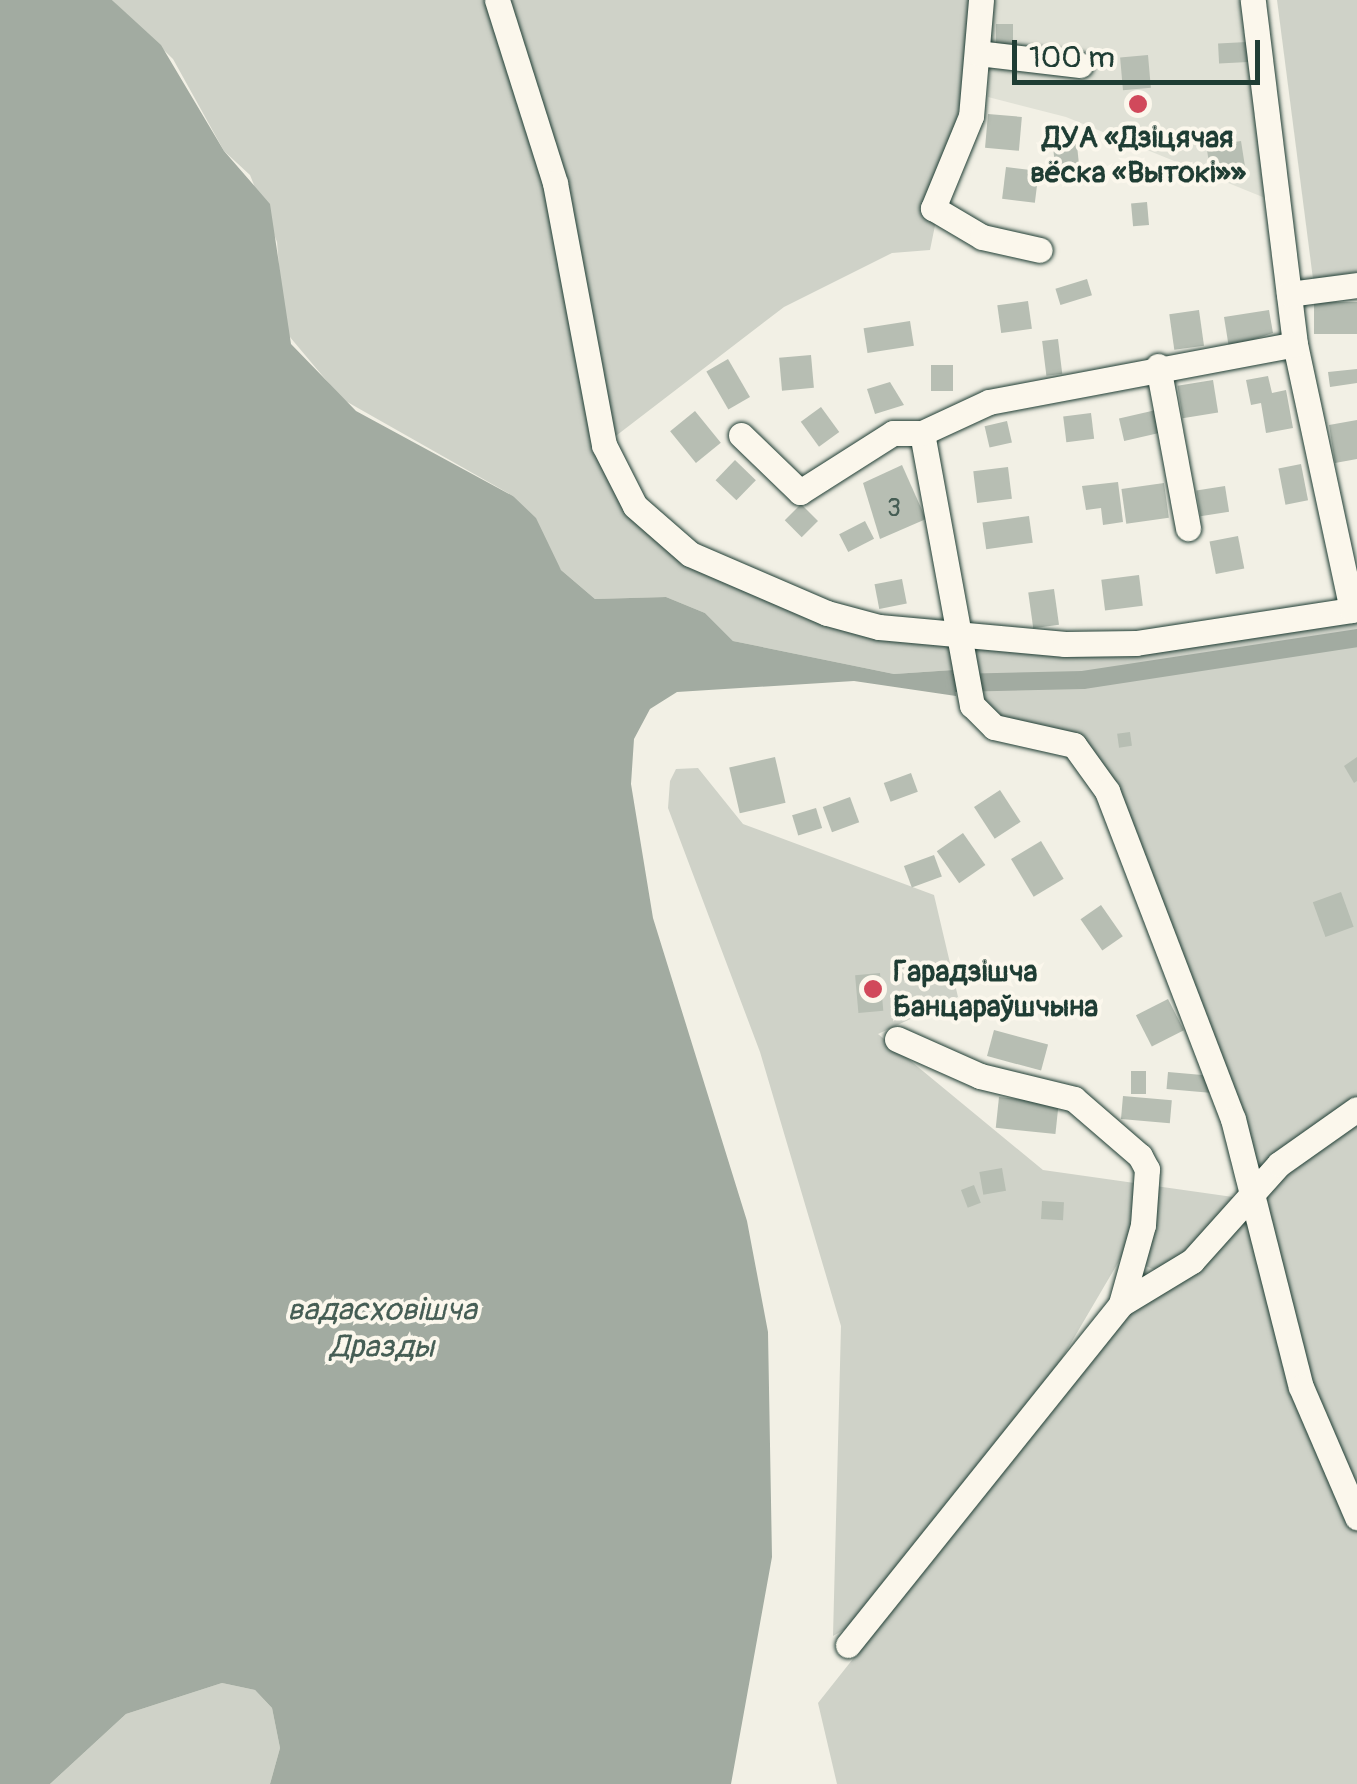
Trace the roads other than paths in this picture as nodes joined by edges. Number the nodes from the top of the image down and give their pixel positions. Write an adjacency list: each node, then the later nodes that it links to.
1 (496, 0): 14 (street)
2 (982, 0): 4 (street)
3 (1252, 0): 8 (street)
4 (978, 53): 5 (street); 6 (street)
5 (1080, 66)
6 (1040, 250)
7 (1357, 285): 8 (street)
8 (1288, 294): 9 (street)
9 (1295, 344): 10 (street); 14 (street)
10 (1158, 366): 11 (street); 13 (street)
11 (922, 433): 12 (street); 14 (street)
12 (740, 435)
13 (1188, 528)
14 (961, 641): 17 (street)
15 (897, 1039): 18 (street)
16 (1357, 1109): 17 (street)
17 (1247, 1199): 18 (street); 19 (street)
18 (1120, 1304): 20 (street)
19 (1357, 1518)
20 (848, 1645)

